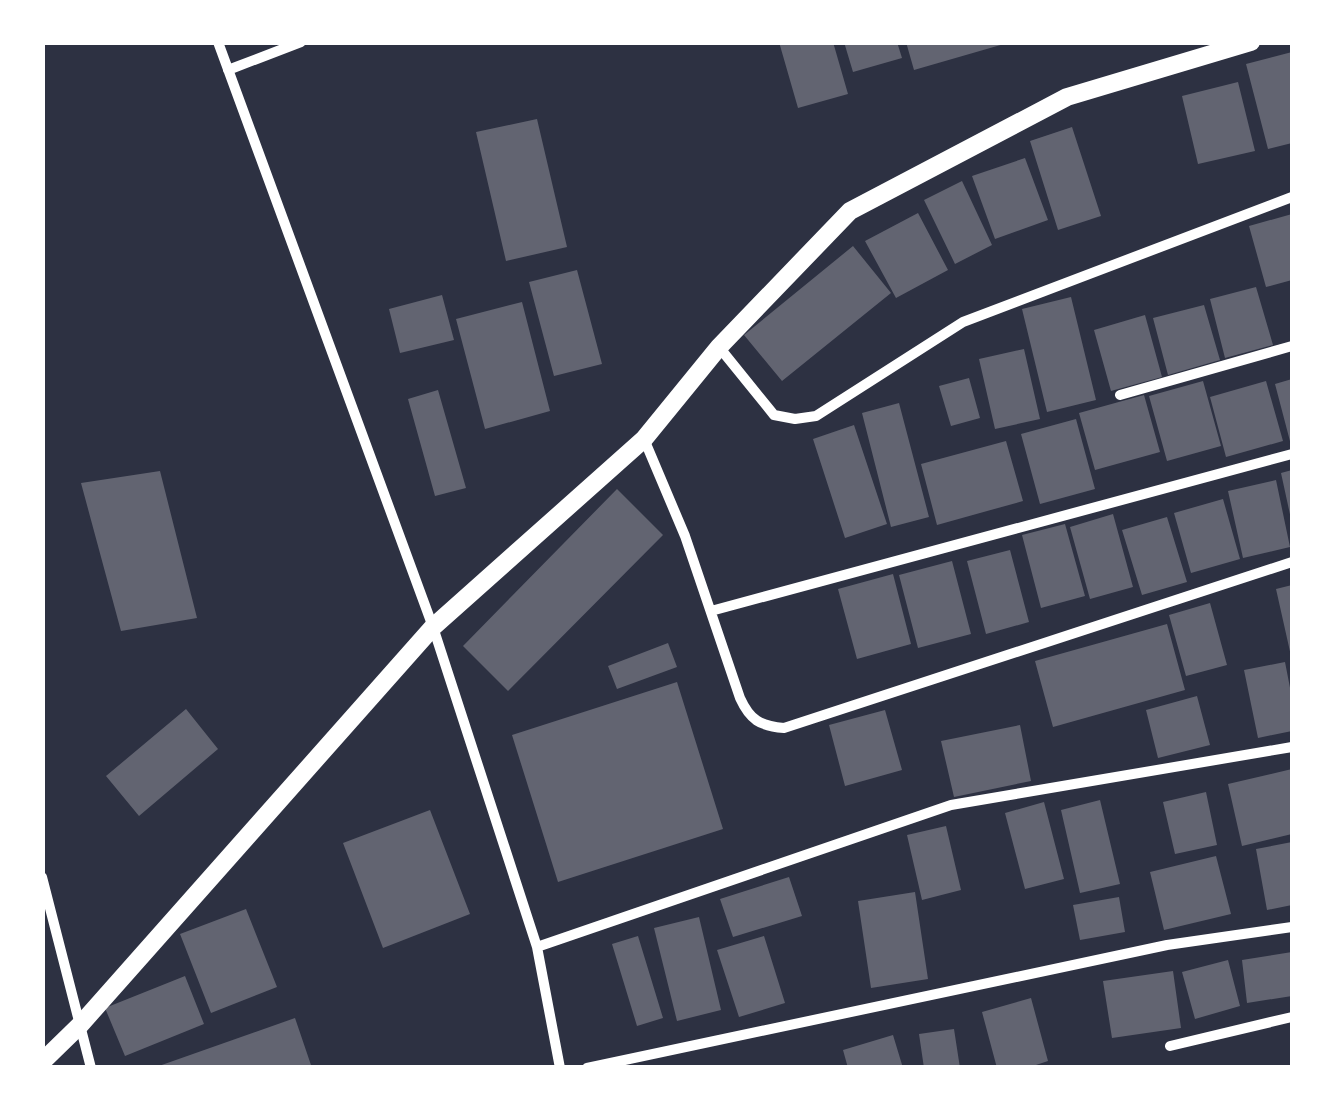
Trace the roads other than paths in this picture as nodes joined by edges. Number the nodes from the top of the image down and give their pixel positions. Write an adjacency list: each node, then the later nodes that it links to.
1 (218, 42): 4 (street)
2 (301, 42): 4 (street)
3 (1251, 42): 7 (street)
4 (228, 70): 13 (street)
5 (1292, 197): 7 (street)
6 (1292, 346): 8 (street)
7 (719, 348): 9 (street)
8 (1120, 395)
9 (644, 439): 12 (street); 13 (street)
10 (1292, 454): 12 (street)
11 (1292, 562): 12 (street)
12 (711, 611)
13 (434, 628): 17 (street); 19 (street)
14 (1292, 747): 17 (street)
15 (42, 876): 19 (street)
16 (1292, 928): 24 (street)
17 (536, 947): 23 (street)
18 (1292, 1017): 20 (street)
19 (81, 1024): 21 (street); 22 (street)
20 (1170, 1046)
21 (42, 1062)
22 (92, 1068)
23 (560, 1068)
24 (586, 1068)

